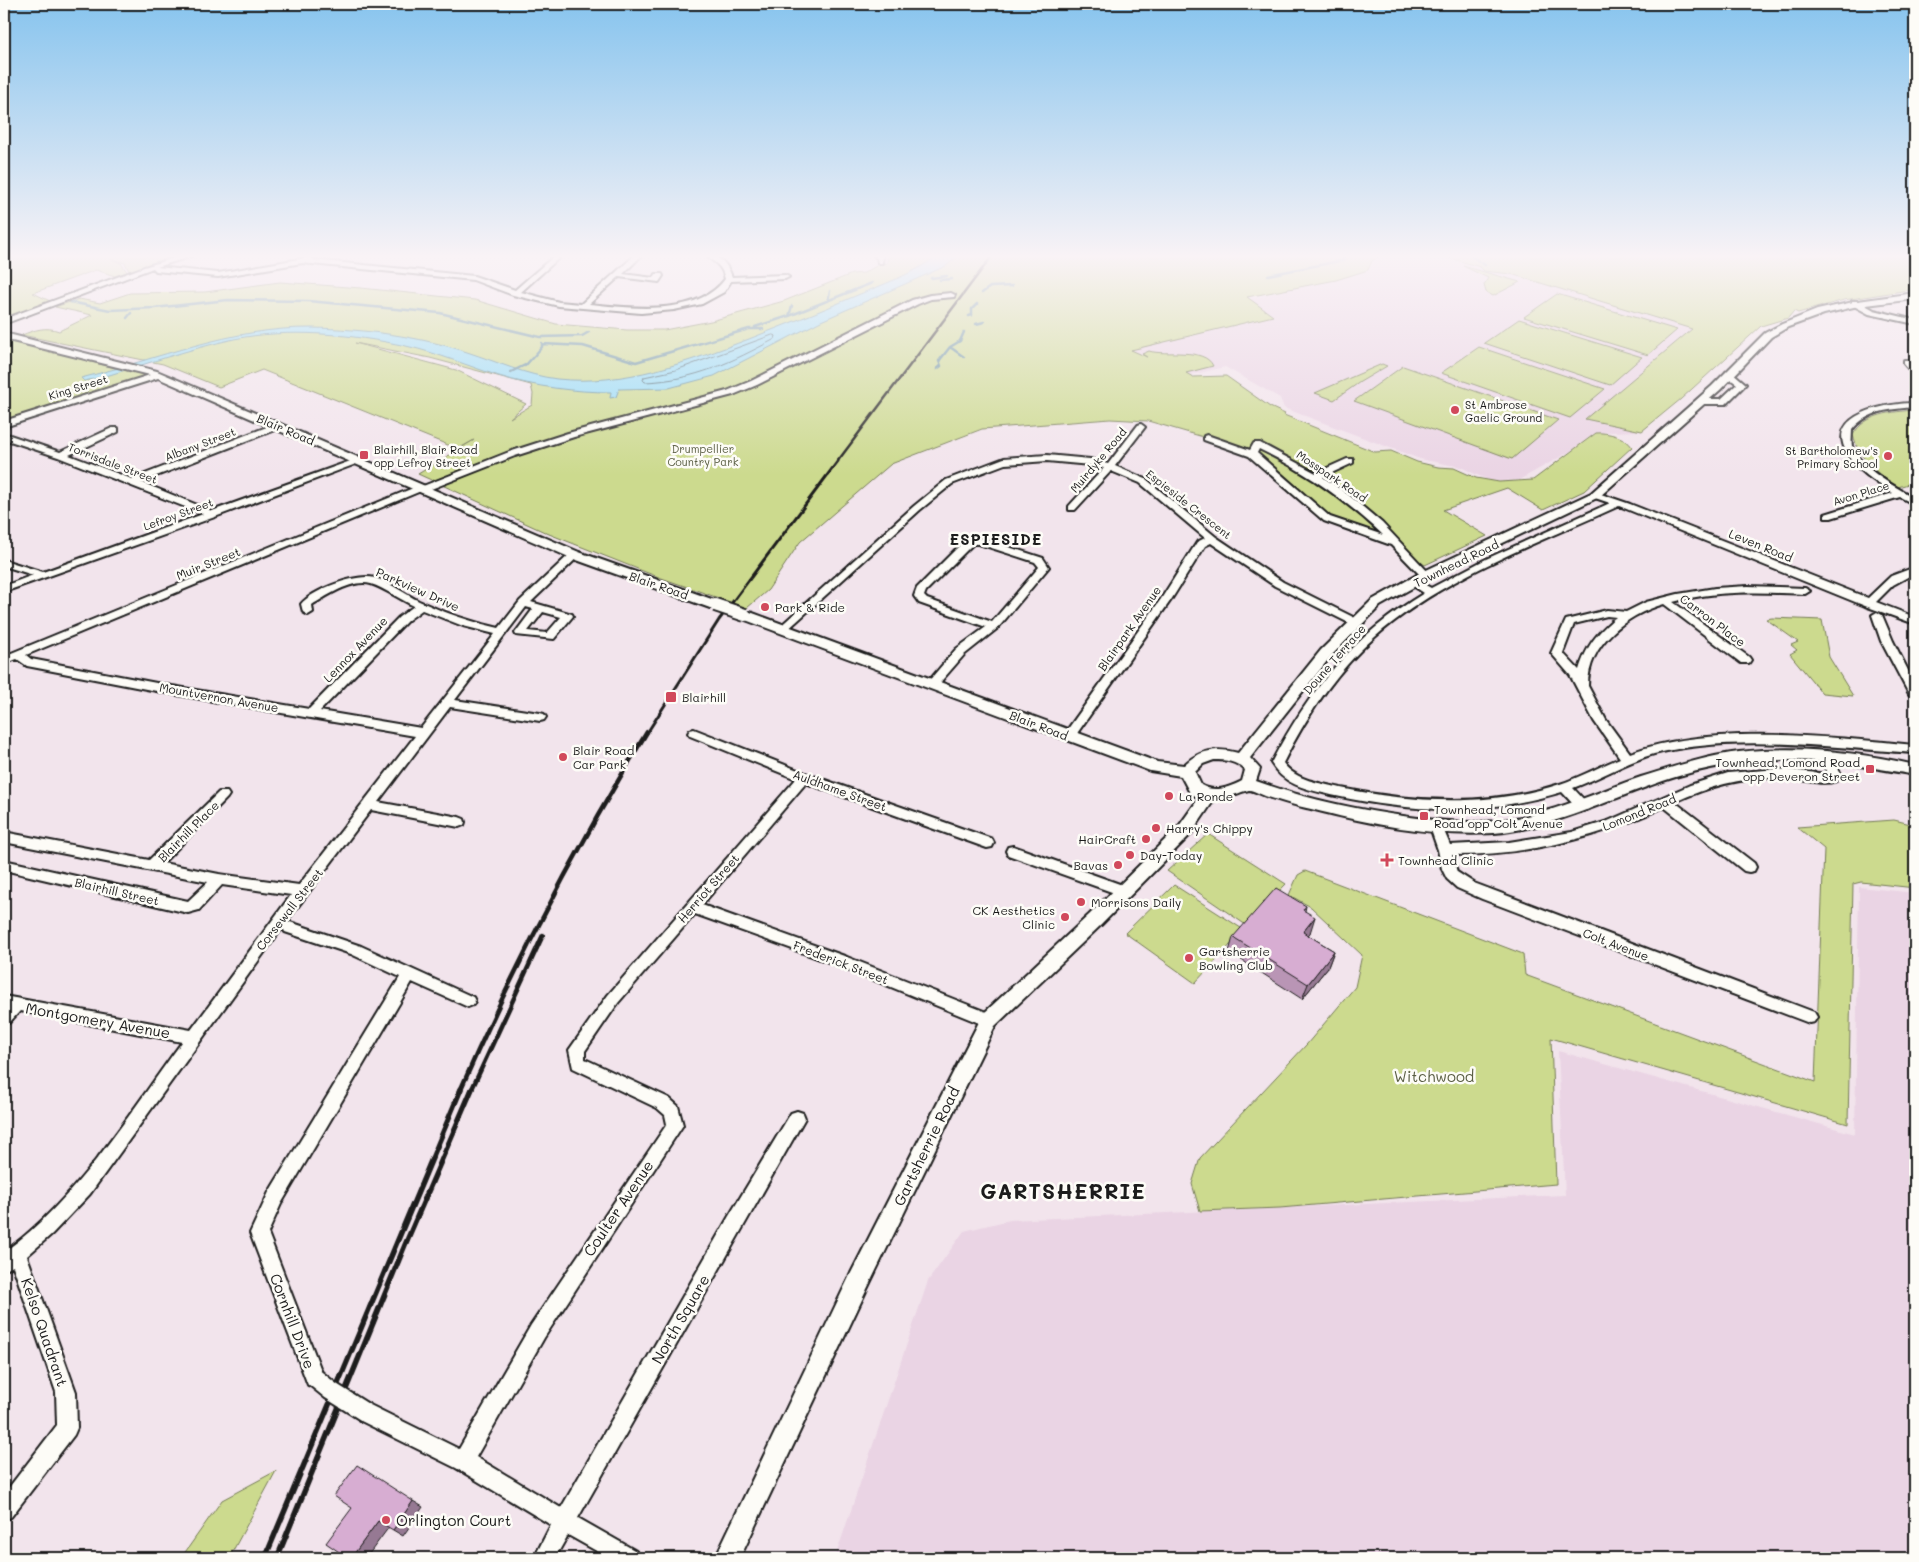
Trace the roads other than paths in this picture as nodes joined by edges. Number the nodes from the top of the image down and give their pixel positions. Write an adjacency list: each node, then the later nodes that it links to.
1 (862, 329): 23 (street, Muir Street)
2 (1779, 329): 6 (street, Townhead Road)
3 (4, 336): 7 (street, Blair Road)
4 (1907, 362): 5 (street)
5 (1915, 371)
6 (1729, 374): 8 (street, Townhead Road); 8 (street)
7 (159, 375): 10 (street, King Street); 11 (street, Blair Road)
8 (1700, 402): 25 (street, Townhead Road)
9 (1915, 405): 24 (street)
10 (4, 424)
11 (277, 426): 18 (street, Blair Road); 22 (street, Albany Street)
12 (1141, 427): 20 (street, Muirdyke Road)
13 (115, 430): 17 (street)
14 (4, 436): 17 (street, Torrisdale Street)
15 (1207, 438): 16 (street, Mosspark Road)
16 (1252, 454): 21 (street, Mosspark Road); 32 (street, Mosspark Road)
17 (61, 455): 22 (street, Torrisdale Street)
18 (360, 461): 23 (street, Blair Road); 29 (street, Lefroy Street)
19 (1350, 461): 21 (street)
20 (1110, 468): 28 (street, Muirdyke Road); 31 (street, Espieside Crescent); 53 (street, Espieside Crescent)
21 (1316, 477): 32 (street, Mosspark Road)
22 (130, 483): 29 (street, Torrisdale Street)
23 (422, 489): 33 (street, Blair Road); 55 (street, Muir Street)
24 (1901, 494): 26 (street); 30 (street, Avon Place)
25 (1595, 495): 27 (street, Leven Road); 37 (street, Townhead Road)
26 (1915, 502)
27 (1619, 503): 41 (street, Doune Terrace); 44 (street, Leven Road)
28 (1072, 508)
29 (212, 515): 36 (street, Lefroy Street)
30 (1828, 516)
31 (1212, 539): 50 (street, Espieside Crescent); 66 (street, Blairpark Avenue)
32 (1395, 543): 37 (street, Mosspark Road)
33 (575, 555): 43 (street, Corsewall Street); 53 (street, Blair Road, bridge)
34 (4, 563): 36 (street)
35 (1915, 570): 44 (street)
36 (43, 574): 39 (street, Lefroy Street)
37 (1426, 575): 38 (street, Townhead Road)
38 (1414, 583): 41 (street); 50 (street, Townhead Road)
39 (4, 589)
40 (1804, 591): 42 (street)
41 (1432, 593): 75 (street, Doune Terrace)
42 (1666, 601): 48 (street); 57 (street, Carron Place)
43 (524, 603): 46 (street); 54 (street, Corsewall Street)
44 (1869, 604): 51 (street, Leven Road)
45 (420, 607): 47 (street, Parkview Drive); 54 (street, Parkview Drive); 62 (street, Lennox Avenue)
46 (540, 608)
47 (308, 612)
48 (1624, 615): 59 (street); 59 (street)
49 (1877, 615): 60 (street)
50 (1354, 622): 69 (street, Townhead Road)
51 (1915, 622)
52 (994, 626): 52 (street); 58 (street)
53 (782, 630): 58 (street, Blair Road)
54 (502, 632): 61 (street, Corsewall Street)
55 (18, 654): 56 (street, Muir Street); 62 (street, Mountvernon Avenue)
56 (4, 660)
57 (1745, 660)
58 (933, 684): 66 (street, Blair Road)
59 (1582, 686): 70 (street)
60 (1915, 694)
61 (447, 702): 63 (street); 64 (street, Corsewall Street)
62 (311, 714): 64 (street, Mountvernon Avenue)
63 (540, 717)
64 (424, 733): 79 (street, Corsewall Street)
65 (694, 733): 73 (street, Auldhame Street)
66 (1069, 736): 72 (street, Blair Road)
67 (1915, 749): 70 (street)
68 (1826, 757): 71 (street, Lomond Road); 78 (street, Lomond Road); 80 (street, Lomond Road)
69 (1241, 759): 72 (street); 74 (street)
70 (1628, 759): 75 (street)
71 (1915, 770)
72 (1187, 771): 76 (street)
73 (804, 776): 84 (street, Auldhame Street); 93 (street, Herriot Street)
74 (1248, 784): 76 (street); 82 (street, Lomond Road)
75 (1564, 787): 80 (street)
76 (1210, 794): 92 (street, Gartsherrie Road)
77 (223, 795): 88 (street, Blairhill Place)
78 (1665, 801): 85 (street, Lomond Road); 89 (street)
79 (368, 805): 81 (street); 91 (street, Corsewall Street)
80 (1584, 806): 82 (street, Lomond Road)
81 (459, 822)
82 (1436, 827): 85 (street)
83 (4, 837): 88 (street)
84 (987, 843)
85 (1445, 850): 99 (street, Colt Avenue)
86 (1013, 851): 92 (street)
87 (4, 865): 90 (street, Blairhill Street)
88 (152, 866): 90 (street)
89 (1749, 867)
90 (219, 880): 91 (street)
91 (303, 891): 102 (street, Corsewall Street)
92 (1123, 891): 101 (street, Gartsherrie Road)
93 (692, 907): 96 (street, Herriot Street); 101 (street, Frederick Street)
94 (290, 928): 95 (street)
95 (410, 975): 97 (street); 105 (street, Cornhill Drive, bridge)
96 (612, 999): 105 (street, Coulter Avenue)
97 (468, 1001)
98 (10, 1004): 100 (street); 102 (street, Montgomery Avenue)
99 (1809, 1017)
100 (4, 1018)
101 (989, 1020): 110 (street, Gartsherrie Road)
102 (193, 1037): 104 (street, Corsewall Street)
103 (797, 1118): 107 (street, North Square)
104 (11, 1258): 106 (street, Kelso Quadrant)
105 (463, 1460): 107 (street, Cornhill Drive)
106 (4, 1510)
107 (564, 1522): 108 (street, North Square); 109 (street, Cornhill Drive)
108 (544, 1558)
109 (629, 1558)
110 (727, 1558)

